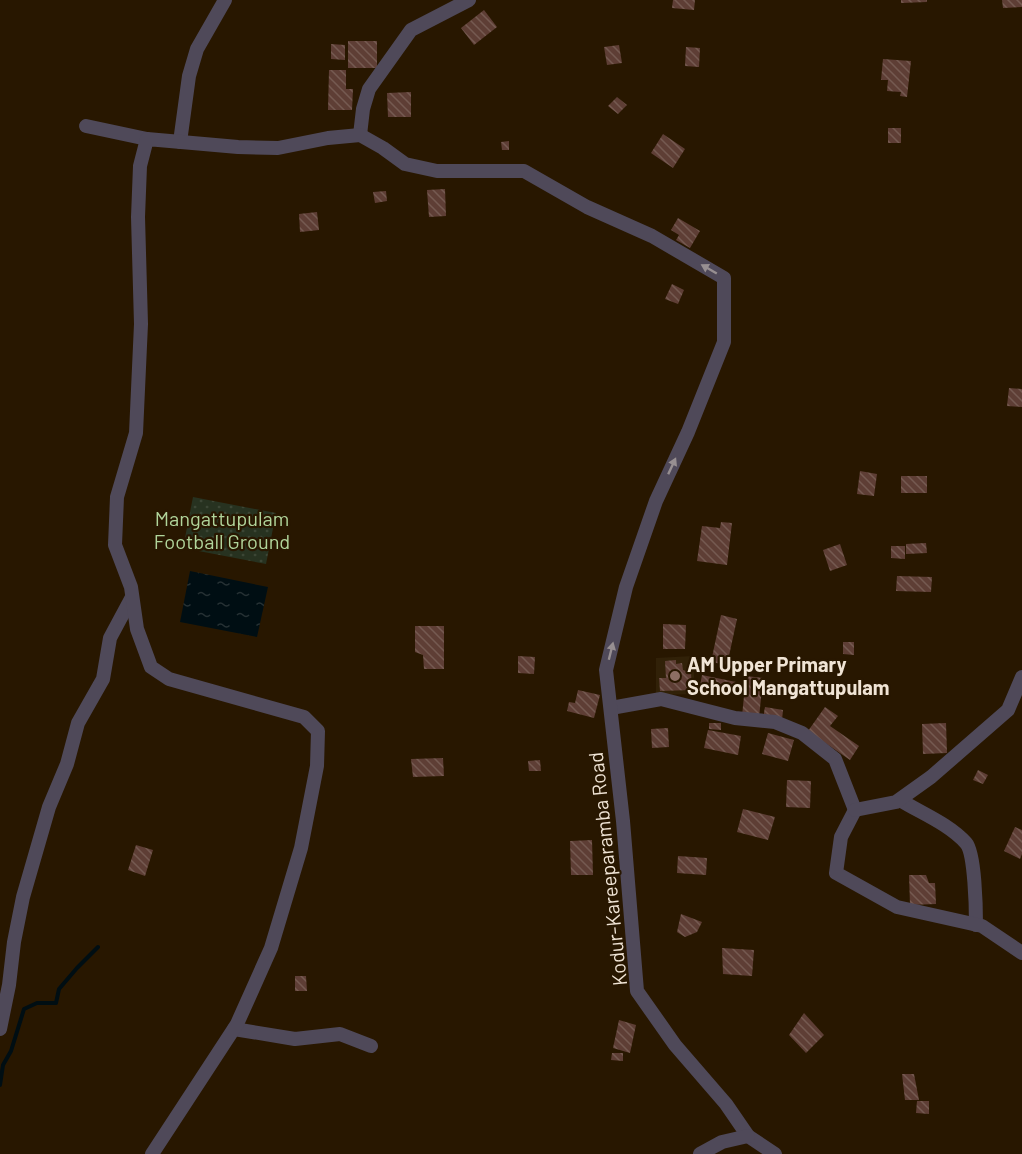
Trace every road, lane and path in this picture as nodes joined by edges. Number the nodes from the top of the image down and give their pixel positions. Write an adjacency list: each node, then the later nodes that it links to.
1 (225, 0): 6 (street)
2 (469, 0): 4 (street)
3 (86, 126): 5 (street)
4 (360, 135): 6 (street); 9 (street, Kodur-Kareeparamba Road, one-way to 4)
5 (147, 139): 6 (street); 7 (street)
6 (180, 142)
7 (132, 597): 14 (street); 15 (street)
8 (1022, 677): 10 (street)
9 (611, 708): 11 (street); 17 (street, Kodur-Kareeparamba Road)
10 (900, 800): 11 (street); 12 (street)
11 (855, 810): 12 (street)
12 (976, 925): 13 (street)
13 (1022, 953)
14 (0, 1029)
15 (234, 1029): 16 (street); 18 (street)
16 (371, 1046)
17 (748, 1136): 19 (street); 20 (street, Kodur-Kareeparamba Road)
18 (152, 1154)
19 (700, 1154)
20 (775, 1154)

